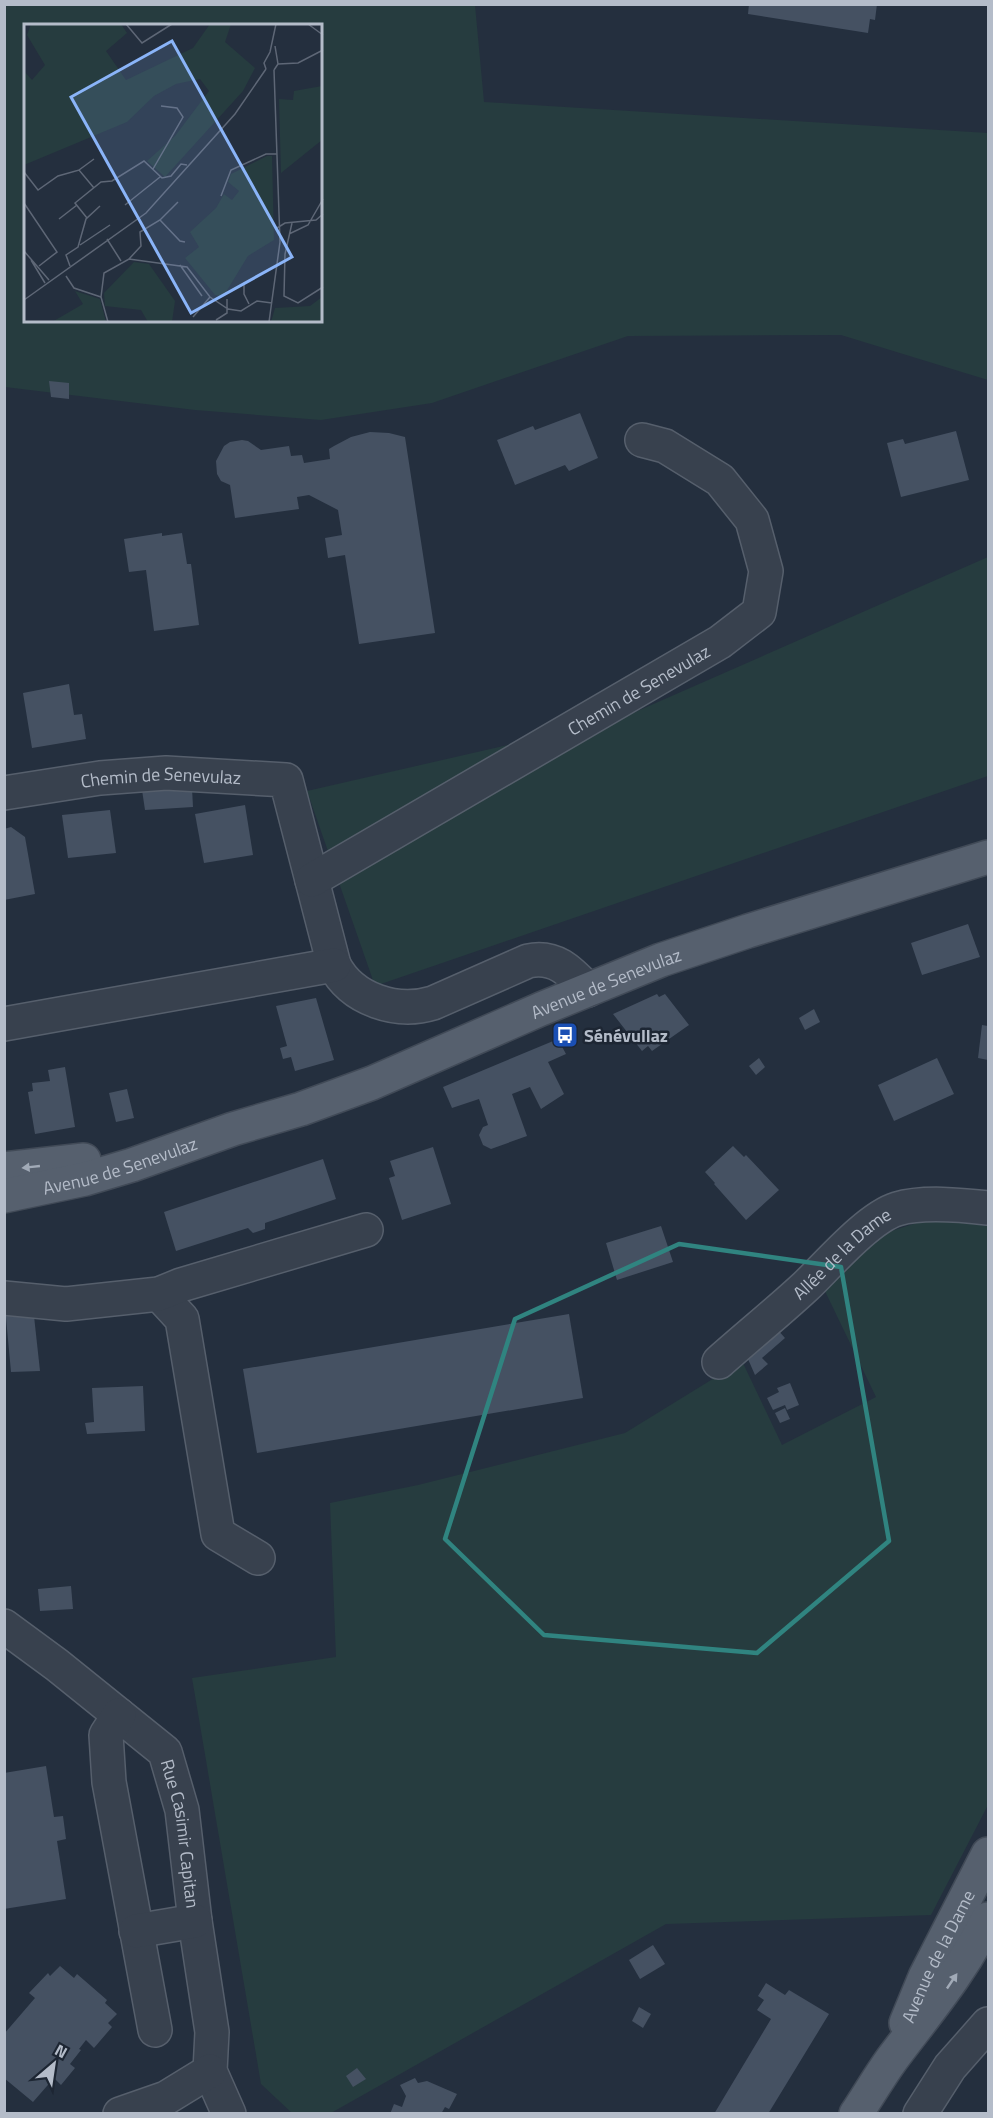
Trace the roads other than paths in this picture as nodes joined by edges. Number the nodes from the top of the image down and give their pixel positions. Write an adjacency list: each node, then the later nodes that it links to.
1 (642, 440): 4 (street, Chemin de Senevulaz)
2 (4, 793): 4 (street, Chemin de Senevulaz)
3 (988, 857): 6 (main road, Avenue de Senevulaz)
4 (312, 880): 5 (street, Chemin de Senevulaz)
5 (334, 965): 6 (street, Chemin de Senevulaz); 7 (street)
6 (588, 990): 8 (main road, Avenue de Senevulaz)
7 (4, 1024)
8 (233, 1130): 9 (main road, Avenue de Senevulaz, one-way to 9); 10 (main road, Avenue de Senevulaz)
9 (4, 1170)
10 (4, 1196)
11 (988, 1208): 15 (street, Allée de la Dame)
12 (366, 1230): 13 (street)
13 (159, 1294): 14 (street); 16 (street)
14 (4, 1298)
15 (719, 1362)
16 (258, 1558)
17 (4, 1626): 18 (street, Rue Casimir Capitan)
18 (119, 1714): 21 (street, Rue Casimir Capitan); 22 (street)
19 (984, 1874): 25 (main road, Avenue de la Dame)
20 (988, 1918): 25 (main road, Avenue de la Dame, one-way to 20)
21 (195, 1922): 22 (street); 26 (street, Rue Casimir Capitan)
22 (136, 1931): 24 (street)
23 (988, 2024): 30 (street)
24 (155, 2030)
25 (891, 2061): 29 (main road, Avenue de la Dame)
26 (210, 2072): 27 (street); 28 (street, Rue Casimir Capitan)
27 (120, 2114)
28 (229, 2114)
29 (856, 2114)
30 (920, 2114)

